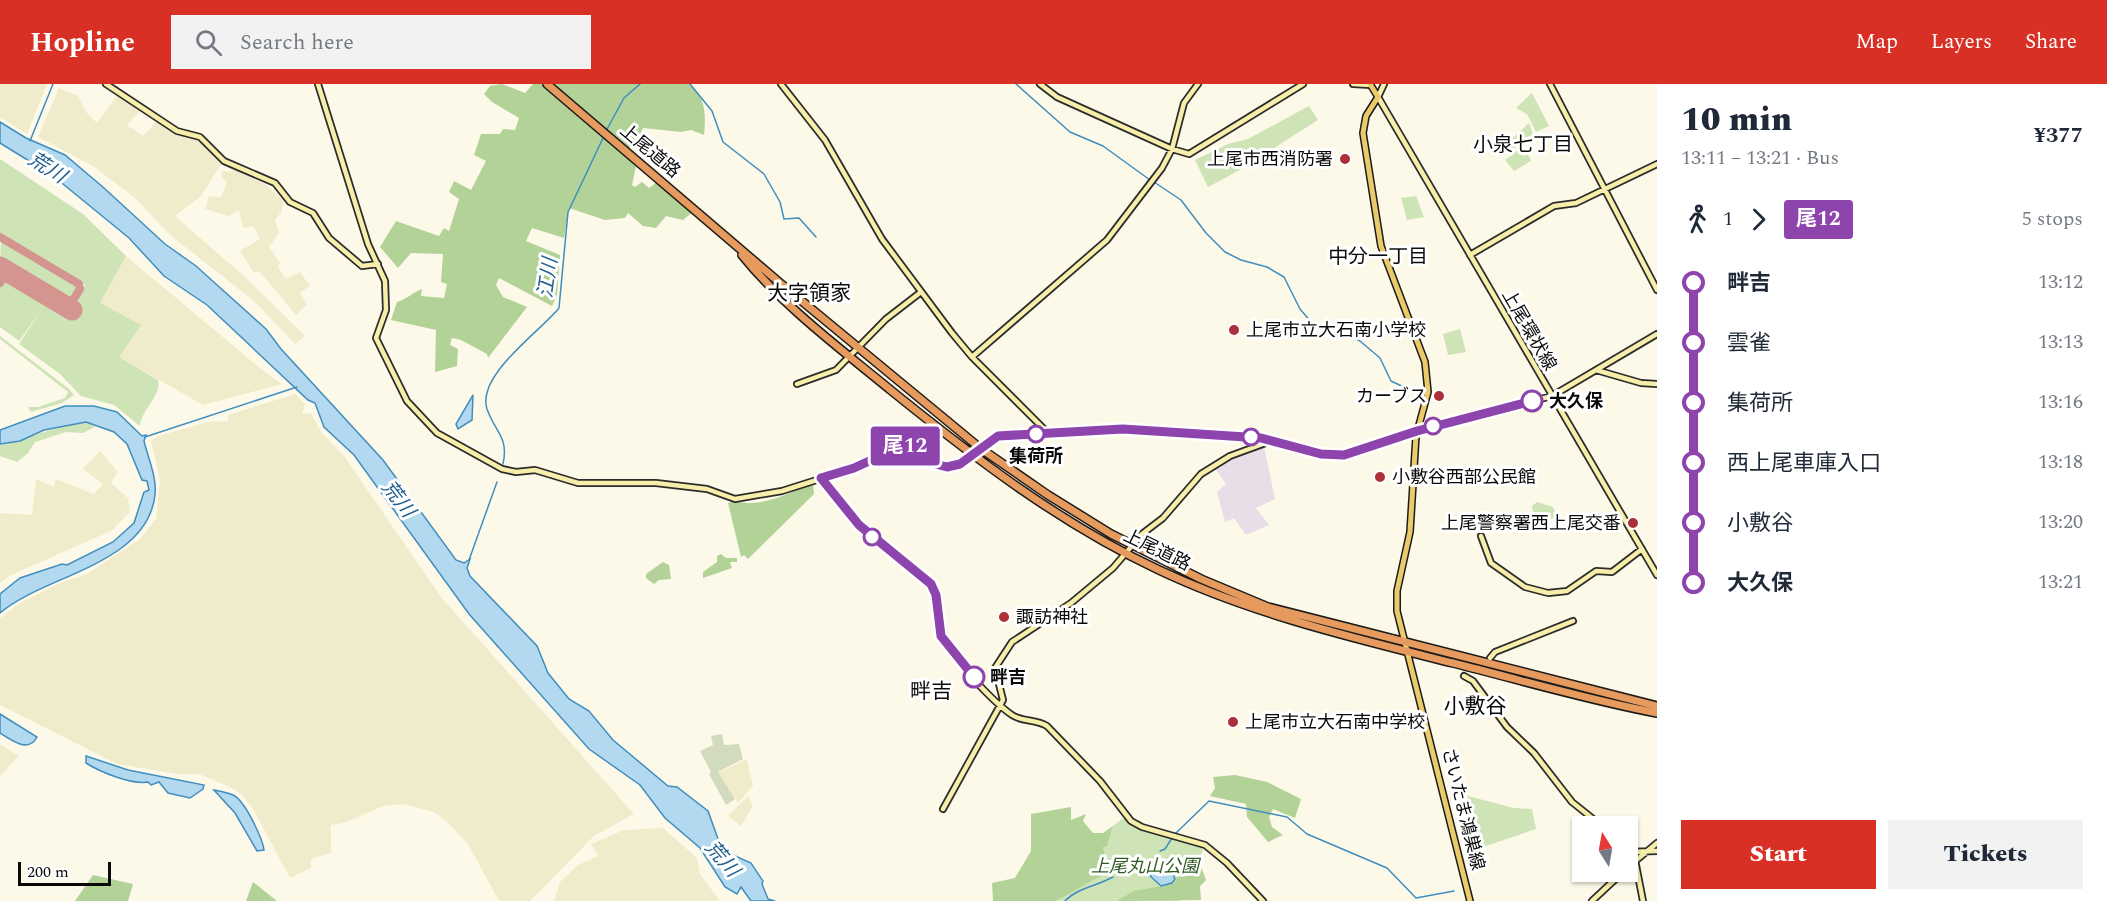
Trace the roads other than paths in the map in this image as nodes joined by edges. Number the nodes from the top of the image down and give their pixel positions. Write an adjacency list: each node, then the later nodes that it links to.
1 (106, 84): 18 (street)
2 (318, 84): 18 (street)
3 (547, 84): 16 (highway, 上尾道路)
4 (781, 84): 20 (street)
5 (1040, 84): 13 (street)
6 (1198, 84): 13 (street)
7 (1304, 84): 13 (street)
8 (1353, 84): 11 (street)
9 (1384, 84): 12 (street)
10 (1550, 84): 15 (street)
11 (1370, 85): 12 (main road)
12 (1378, 98): 17 (street, 上尾環状線); 29 (main road, さいたま鴻巣線)
13 (1172, 149): 24 (street)
14 (1657, 164): 15 (street)
15 (1604, 189): 17 (street); 19 (street)
16 (732, 243): 22 (highway, 上尾道路); 23 (highway, 上尾道路)
17 (1470, 255): 28 (street, 上尾環状線)
18 (378, 264): 34 (street)
19 (1657, 290)
20 (921, 292): 22 (street); 24 (street)
21 (1657, 334): 25 (street)
22 (858, 348): 23 (street); 32 (highway, 上尾道路)
23 (850, 356): 26 (street); 33 (highway, 上尾道路)
24 (972, 357): 30 (street)
25 (1596, 370): 27 (street); 28 (street)
26 (797, 384)
27 (1657, 384)
28 (1552, 396): 29 (street); 37 (street, 上尾環状線)
29 (1417, 431): 31 (street); 41 (main road, さいたま鴻巣線)
30 (1048, 433): 31 (street); 32 (street)
31 (1271, 441): 36 (street)
32 (980, 448): 33 (street); 36 (highway, 上尾道路)
33 (972, 455): 34 (street); 38 (highway, 上尾道路)
34 (821, 478): 45 (street)
35 (1481, 536): 37 (street)
36 (1132, 545): 38 (street); 41 (highway, 上尾道路)
37 (1642, 549): 39 (street, 上尾環状線)
38 (1126, 552): 42 (highway, 上尾道路); 45 (street)
39 (1657, 575)
40 (1573, 621): 43 (street)
41 (1404, 641): 42 (main road, さいたま鴻巣線); 46 (highway, 上尾道路)
42 (1408, 652): 47 (highway, 上尾道路); 58 (main road, さいたま鴻巣線)
43 (1490, 658)
44 (1464, 676): 49 (street)
45 (1000, 704): 48 (street); 57 (street)
46 (1657, 706)
47 (1657, 713)
48 (943, 809)
49 (1590, 816)
50 (1657, 843): 51 (street)
51 (1647, 850): 52 (street); 53 (street); 54 (street)
52 (1638, 851)
53 (1657, 851)
54 (1638, 858)
55 (1638, 875): 60 (street)
56 (1612, 882): 59 (street)
57 (1263, 901)
58 (1470, 901)
59 (1592, 901)
60 (1643, 901)

